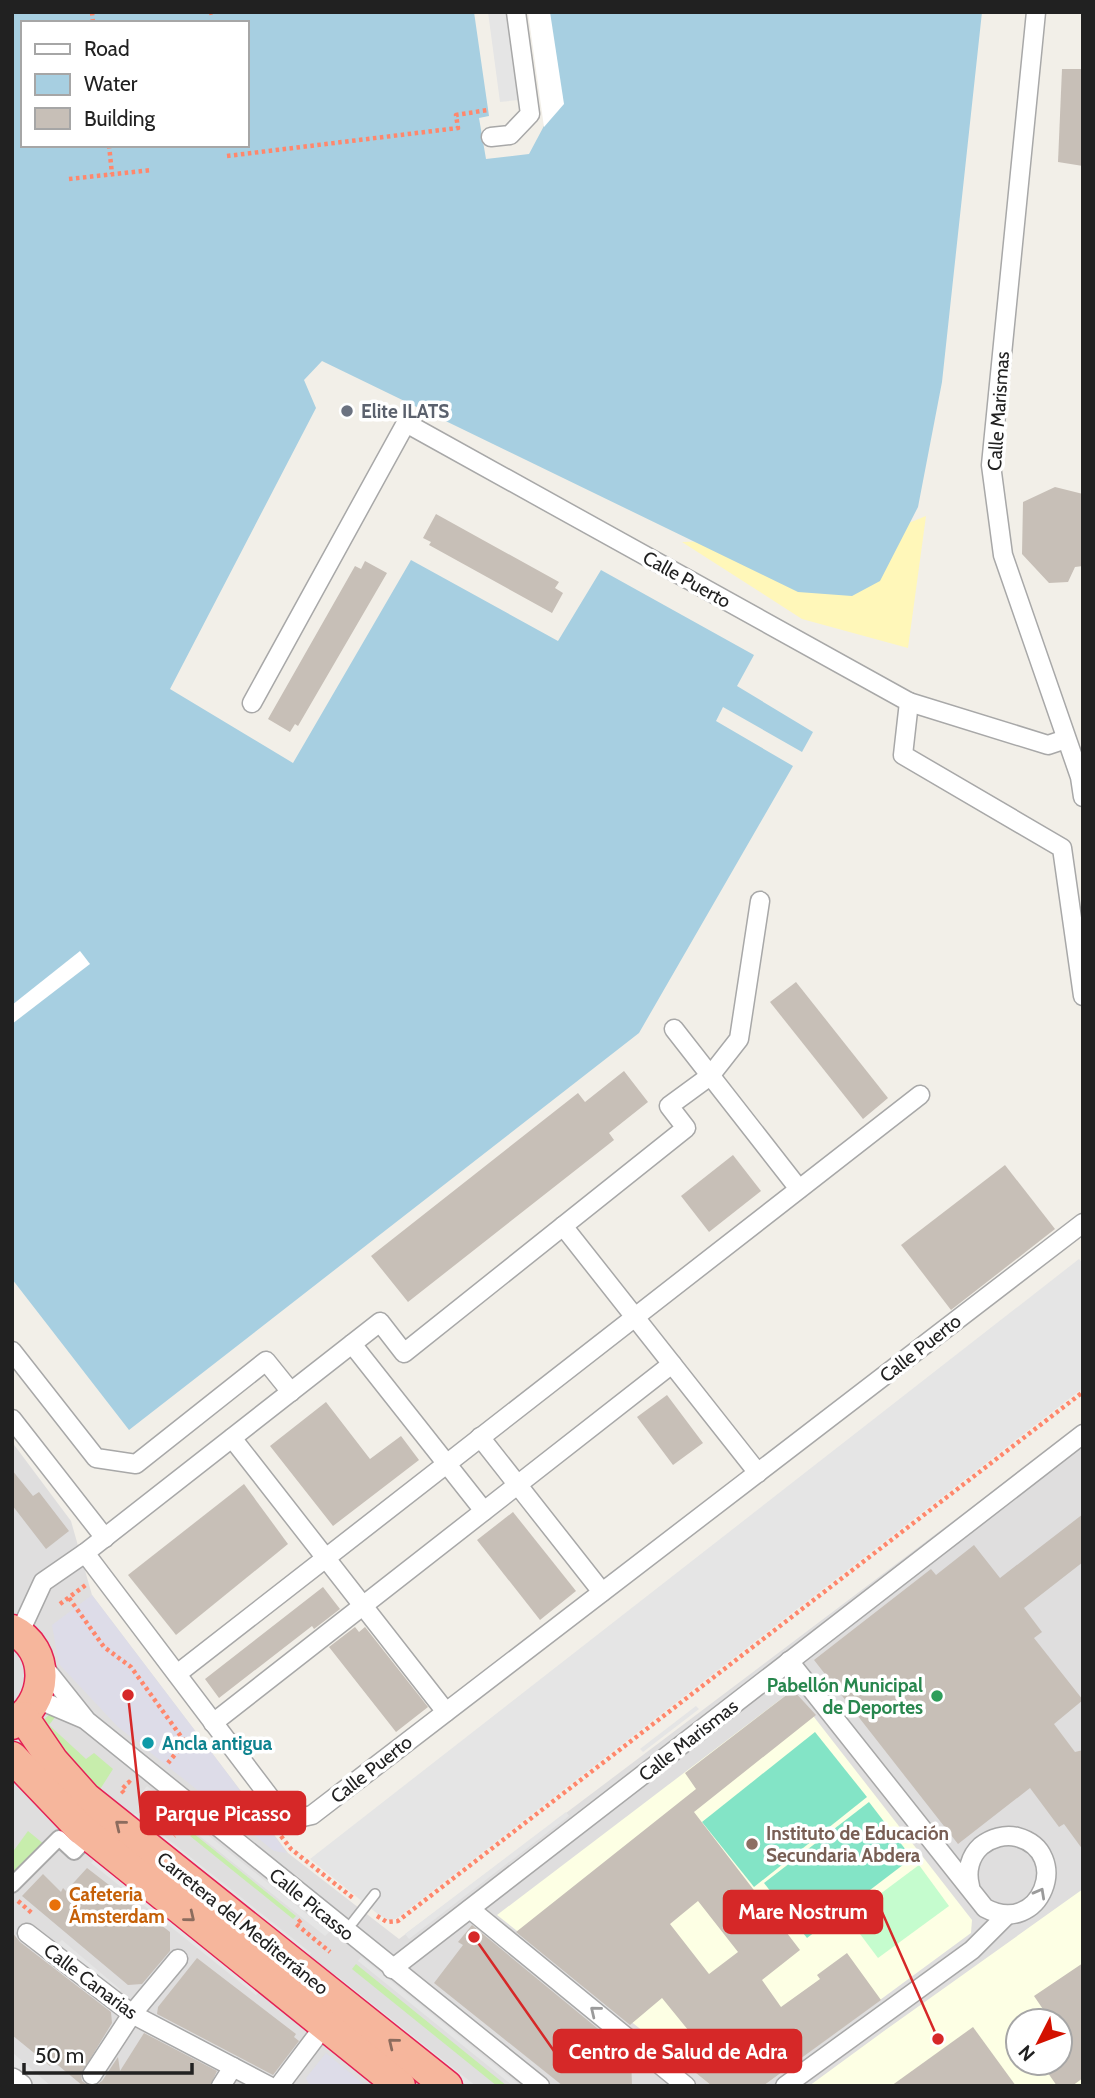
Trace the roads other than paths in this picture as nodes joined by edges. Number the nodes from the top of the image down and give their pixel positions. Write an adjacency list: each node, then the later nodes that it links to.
1 (516, 12): 3 (street)
2 (1036, 12): 6 (street, Calle Marismas)
3 (491, 137)
4 (909, 702): 5 (street, Calle Puerto); 6 (street); 9 (street)
5 (252, 703)
6 (1066, 739): 7 (street, Calle Marismas)
7 (1083, 797)
8 (760, 901): 11 (street)
9 (1083, 996)
10 (674, 1030): 11 (street)
11 (710, 1076): 13 (street); 15 (street)
12 (920, 1095): 13 (street)
13 (799, 1189): 16 (street)
14 (1083, 1223): 26 (street, Calle Puerto)
15 (563, 1226): 16 (street); 17 (street)
16 (635, 1317): 19 (street); 23 (street)
17 (352, 1344): 20 (street); 25 (street)
18 (12, 1351): 20 (street)
19 (672, 1364): 26 (street); 27 (street)
20 (291, 1392): 24 (street)
21 (12, 1419): 29 (street)
22 (1083, 1434): 36 (street, Calle Marismas)
23 (480, 1437): 25 (street); 27 (street)
24 (232, 1438): 29 (street); 31 (street)
25 (447, 1464): 28 (street); 31 (street)
26 (758, 1473): 32 (street, Calle Puerto)
27 (517, 1485): 28 (street); 32 (street)
28 (484, 1511): 33 (street)
29 (105, 1538): 30 (street)
30 (85, 1553): 34 (street); 37 (street, Calle Puerto)
31 (326, 1558): 33 (street); 37 (street)
32 (602, 1592): 38 (street, Calle Puerto)
33 (363, 1606): 38 (street); 41 (street)
34 (16, 1632): 35 (highway)
35 (38, 1659): 39 (highway); 40 (street)
36 (789, 1661): 45 (street); 47 (street, Calle Marismas)
37 (177, 1674): 41 (street, Calle Puerto)
38 (446, 1712): 41 (street, Calle Puerto)
39 (24, 1713): 40 (street); 43 (highway, Carretera del Mediterráneo)
40 (87, 1721): 52 (street, Calle Picasso)
41 (213, 1723)
42 (12, 1757): 43 (highway, Carretera del Mediterráneo)
43 (106, 1813): 44 (street); 54 (highway, Carretera del Mediterráneo, one-way to 54); 63 (highway, Carretera del Mediterráneo, one-way to 43)
44 (12, 1885)
45 (970, 1886): 48 (street); 48 (street, one-way to 45)
46 (375, 1894): 49 (lane)
47 (470, 1909): 52 (street, Calle Marismas); 65 (street, one-way to 47)
48 (1007, 1915): 66 (street)
49 (353, 1922)
50 (27, 1933): 53 (street, Calle Canarias)
51 (178, 1959): 53 (street)
52 (392, 1969): 64 (street, Calle Picasso)
53 (132, 2014): 55 (street, Calle Canarias); 56 (street)
54 (325, 2025): 61 (street); 62 (highway, Carretera del Mediterráneo)
55 (233, 2067): 59 (street); 60 (street, Calle Canarias)
56 (92, 2075)
57 (12, 2080): 58 (street)
58 (20, 2086)
59 (221, 2086)
60 (269, 2086)
61 (279, 2086)
62 (400, 2086)
63 (447, 2086)
64 (540, 2086)
65 (686, 2086)
66 (785, 2086)

